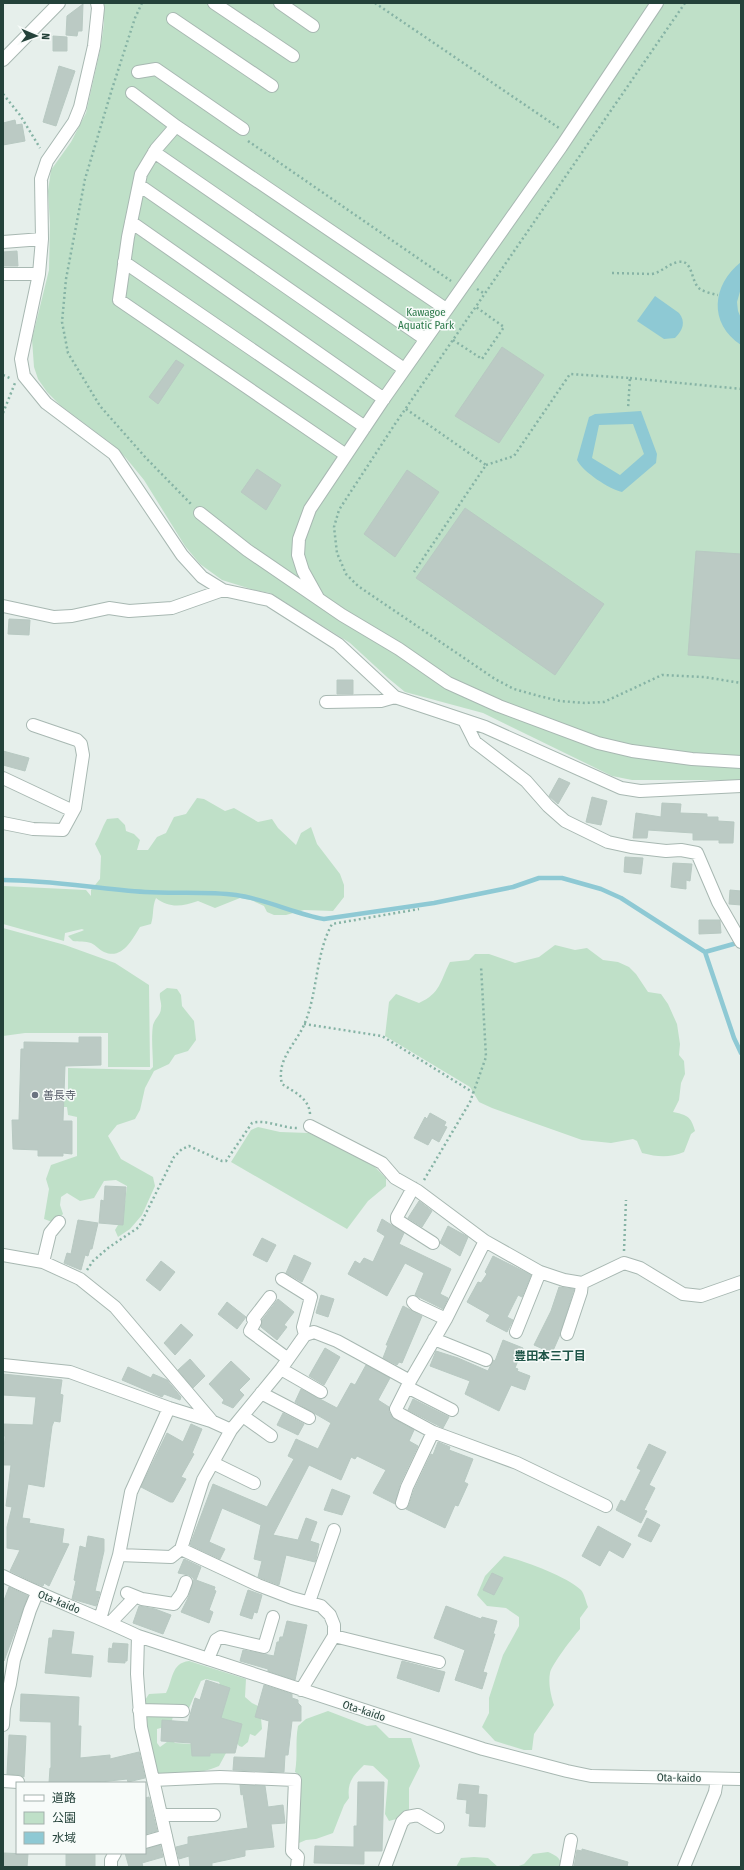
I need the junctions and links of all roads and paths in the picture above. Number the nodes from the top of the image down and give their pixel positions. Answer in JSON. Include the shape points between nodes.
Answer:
{"nodes":[{"id":1,"x":59,"y":3,"type":"edge"},
{"id":2,"x":97,"y":3,"type":"edge"},
{"id":3,"x":142,"y":3,"type":"edge"},
{"id":4,"x":214,"y":3,"type":"edge"},
{"id":5,"x":280,"y":3,"type":"edge"},
{"id":6,"x":375,"y":3,"type":"edge"},
{"id":7,"x":658,"y":3,"type":"edge"},
{"id":8,"x":685,"y":3,"type":"edge"},
{"id":9,"x":173,"y":20,"type":"dead end"},
{"id":10,"x":313,"y":26,"type":"dead end"},
{"id":11,"x":293,"y":56,"type":"dead end"},
{"id":12,"x":3,"y":60,"type":"edge"},
{"id":13,"x":138,"y":72,"type":"dead end"},
{"id":14,"x":272,"y":86,"type":"dead end"},
{"id":15,"x":132,"y":93,"type":"dead end"},
{"id":16,"x":3,"y":94,"type":"edge"},
{"id":17,"x":176,"y":126,"type":"junction"},
{"id":18,"x":244,"y":134,"type":"joint"},
{"id":19,"x":569,"y":135,"type":"junction"},
{"id":20,"x":154,"y":152,"type":"junction"},
{"id":21,"x":47,"y":161,"type":"junction"},
{"id":22,"x":139,"y":185,"type":"junction"},
{"id":23,"x":131,"y":222,"type":"junction"},
{"id":24,"x":42,"y":239,"type":"junction"},
{"id":25,"x":3,"y":242,"type":"edge"},
{"id":26,"x":124,"y":262,"type":"junction"},
{"id":27,"x":612,"y":273,"type":"dead end"},
{"id":28,"x":3,"y":274,"type":"edge"},
{"id":29,"x":39,"y":274,"type":"junction"},
{"id":30,"x":462,"y":288,"type":"junction"},
{"id":31,"x":718,"y":295,"type":"dead end"},
{"id":32,"x":476,"y":307,"type":"junction"},
{"id":33,"x":446,"y":309,"type":"junction"},
{"id":34,"x":425,"y":339,"type":"junction"},
{"id":35,"x":453,"y":340,"type":"junction"},
{"id":36,"x":404,"y":370,"type":"junction"},
{"id":37,"x":24,"y":376,"type":"junction"},
{"id":38,"x":630,"y":378,"type":"junction"},
{"id":39,"x":741,"y":389,"type":"edge"},
{"id":40,"x":384,"y":399,"type":"junction"},
{"id":41,"x":406,"y":409,"type":"junction"},
{"id":42,"x":628,"y":409,"type":"dead end"},
{"id":43,"x":3,"y":413,"type":"edge"},
{"id":44,"x":365,"y":427,"type":"junction"},
{"id":45,"x":346,"y":455,"type":"junction"},
{"id":46,"x":486,"y":465,"type":"junction"},
{"id":47,"x":200,"y":513,"type":"joint"},
{"id":48,"x":414,"y":572,"type":"dead end"},
{"id":49,"x":223,"y":590,"type":"junction"},
{"id":50,"x":318,"y":598,"type":"junction"},
{"id":51,"x":3,"y":606,"type":"edge"},
{"id":52,"x":741,"y":683,"type":"edge"},
{"id":53,"x":395,"y":697,"type":"junction"},
{"id":54,"x":326,"y":702,"type":"dead end"},
{"id":55,"x":465,"y":722,"type":"junction"},
{"id":56,"x":33,"y":725,"type":"dead end"},
{"id":57,"x":741,"y":762,"type":"edge"},
{"id":58,"x":3,"y":778,"type":"edge"},
{"id":59,"x":741,"y":786,"type":"edge"},
{"id":60,"x":73,"y":811,"type":"junction"},
{"id":61,"x":3,"y":822,"type":"edge"},
{"id":62,"x":419,"y":909,"type":"dead end"},
{"id":63,"x":741,"y":942,"type":"edge"},
{"id":64,"x":481,"y":966,"type":"dead end"},
{"id":65,"x":304,"y":1024,"type":"junction"},
{"id":66,"x":474,"y":1093,"type":"junction"},
{"id":67,"x":310,"y":1126,"type":"junction"},
{"id":68,"x":415,"y":1190,"type":"junction"},
{"id":69,"x":626,"y":1200,"type":"dead end"},
{"id":70,"x":59,"y":1222,"type":"dead end"},
{"id":71,"x":485,"y":1241,"type":"junction"},
{"id":72,"x":433,"y":1243,"type":"dead end"},
{"id":73,"x":3,"y":1255,"type":"edge"},
{"id":74,"x":44,"y":1262,"type":"junction"},
{"id":75,"x":624,"y":1263,"type":"junction"},
{"id":76,"x":540,"y":1272,"type":"junction"},
{"id":77,"x":80,"y":1279,"type":"junction"},
{"id":78,"x":282,"y":1279,"type":"dead end"},
{"id":79,"x":741,"y":1282,"type":"edge"},
{"id":80,"x":582,"y":1283,"type":"junction"},
{"id":81,"x":270,"y":1298,"type":"dead end"},
{"id":82,"x":413,"y":1302,"type":"dead end"},
{"id":83,"x":446,"y":1319,"type":"junction"},
{"id":84,"x":516,"y":1332,"type":"dead end"},
{"id":85,"x":567,"y":1334,"type":"dead end"},
{"id":86,"x":305,"y":1335,"type":"junction"},
{"id":87,"x":434,"y":1339,"type":"junction"},
{"id":88,"x":288,"y":1359,"type":"junction"},
{"id":89,"x":486,"y":1360,"type":"dead end"},
{"id":90,"x":3,"y":1366,"type":"edge"},
{"id":91,"x":281,"y":1369,"type":"junction"},
{"id":92,"x":408,"y":1384,"type":"junction"},
{"id":93,"x":321,"y":1392,"type":"dead end"},
{"id":94,"x":261,"y":1393,"type":"junction"},
{"id":95,"x":169,"y":1408,"type":"junction"},
{"id":96,"x":452,"y":1410,"type":"dead end"},
{"id":97,"x":243,"y":1416,"type":"junction"},
{"id":98,"x":309,"y":1418,"type":"dead end"},
{"id":99,"x":211,"y":1421,"type":"junction"},
{"id":100,"x":232,"y":1430,"type":"junction"},
{"id":101,"x":433,"y":1432,"type":"junction"},
{"id":102,"x":271,"y":1436,"type":"dead end"},
{"id":103,"x":213,"y":1463,"type":"junction"},
{"id":104,"x":254,"y":1483,"type":"dead end"},
{"id":105,"x":402,"y":1503,"type":"dead end"},
{"id":106,"x":606,"y":1506,"type":"dead end"},
{"id":107,"x":334,"y":1530,"type":"dead end"},
{"id":108,"x":181,"y":1549,"type":"junction"},
{"id":109,"x":119,"y":1555,"type":"junction"},
{"id":110,"x":3,"y":1576,"type":"edge"},
{"id":111,"x":186,"y":1582,"type":"dead end"},
{"id":112,"x":37,"y":1593,"type":"junction"},
{"id":113,"x":309,"y":1602,"type":"junction"},
{"id":114,"x":273,"y":1617,"type":"dead end"},
{"id":115,"x":105,"y":1621,"type":"junction"},
{"id":116,"x":138,"y":1636,"type":"junction"},
{"id":117,"x":334,"y":1636,"type":"junction"},
{"id":118,"x":208,"y":1659,"type":"junction"},
{"id":119,"x":439,"y":1662,"type":"dead end"},
{"id":120,"x":301,"y":1690,"type":"junction"},
{"id":121,"x":4,"y":1708,"type":"edge"},
{"id":122,"x":139,"y":1710,"type":"junction"},
{"id":123,"x":183,"y":1711,"type":"dead end"},
{"id":124,"x":3,"y":1725,"type":"edge"},
{"id":125,"x":717,"y":1779,"type":"junction"},
{"id":126,"x":741,"y":1779,"type":"edge"},
{"id":127,"x":153,"y":1780,"type":"junction"},
{"id":128,"x":3,"y":1781,"type":"edge"},
{"id":129,"x":18,"y":1782,"type":"edge"},
{"id":130,"x":161,"y":1815,"type":"junction"},
{"id":131,"x":214,"y":1815,"type":"dead end"},
{"id":132,"x":438,"y":1827,"type":"dead end"},
{"id":133,"x":166,"y":1836,"type":"junction"},
{"id":134,"x":571,"y":1840,"type":"dead end"},
{"id":135,"x":146,"y":1842,"type":"edge"},
{"id":136,"x":114,"y":1854,"type":"edge"},
{"id":137,"x":111,"y":1867,"type":"edge"},
{"id":138,"x":173,"y":1867,"type":"edge"},
{"id":139,"x":297,"y":1867,"type":"edge"},
{"id":140,"x":385,"y":1867,"type":"edge"},
{"id":141,"x":566,"y":1867,"type":"edge"},
{"id":142,"x":684,"y":1867,"type":"edge"}],
"edges":[{"from":1,"to":12,"type":"street"},
{"from":2,"to":21,"type":"street","via":[[94,46],[80,107],[74,122]]},
{"from":3,"to":47,"type":"path","via":[[114,82],[85,178],[66,279],[62,322],[68,353],[100,406]]},
{"from":4,"to":11,"type":"street"},
{"from":5,"to":10,"type":"street"},
{"from":6,"to":19,"type":"path"},
{"from":7,"to":19,"type":"street"},
{"from":8,"to":32,"type":"path"},
{"from":9,"to":14,"type":"street"},
{"from":13,"to":18,"type":"street","via":[[156,69]]},
{"from":15,"to":17,"type":"street"},
{"from":16,"to":21,"type":"path","via":[[20,115]]},
{"from":17,"to":20,"type":"street"},
{"from":17,"to":33,"type":"street"},
{"from":18,"to":30,"type":"path"},
{"from":19,"to":30,"type":"street"},
{"from":20,"to":22,"type":"street","via":[[141,174]]},
{"from":20,"to":34,"type":"street"},
{"from":21,"to":24,"type":"street","via":[[41,179]]},
{"from":22,"to":23,"type":"street"},
{"from":22,"to":36,"type":"street"},
{"from":23,"to":26,"type":"street"},
{"from":23,"to":40,"type":"street"},
{"from":24,"to":25,"type":"street"},
{"from":24,"to":29,"type":"street"},
{"from":26,"to":44,"type":"street"},
{"from":26,"to":45,"type":"street","via":[[119,300]]},
{"from":27,"to":31,"type":"path","via":[[658,273],[670,264],[680,261],[690,268],[700,289]]},
{"from":28,"to":29,"type":"street"},
{"from":29,"to":37,"type":"street","via":[[21,358]]},
{"from":30,"to":33,"type":"street"},
{"from":32,"to":35,"type":"path"},
{"from":32,"to":35,"type":"path","via":[[504,327],[482,359]]},
{"from":33,"to":34,"type":"street"},
{"from":34,"to":36,"type":"street"},
{"from":35,"to":41,"type":"path"},
{"from":36,"to":40,"type":"street"},
{"from":37,"to":43,"type":"path","via":[[16,380]]},
{"from":37,"to":49,"type":"street","via":[[46,403],[114,454],[182,555],[202,577]]},
{"from":38,"to":39,"type":"path"},
{"from":38,"to":42,"type":"path"},
{"from":38,"to":46,"type":"path","via":[[570,374],[514,456]]},
{"from":40,"to":44,"type":"street"},
{"from":41,"to":46,"type":"path"},
{"from":41,"to":52,"type":"path","via":[[346,499],[334,527],[337,553],[346,574],[358,586],[495,679],[514,688],[553,699],[585,704],[604,702],[662,675],[704,677]]},
{"from":44,"to":45,"type":"street"},
{"from":45,"to":50,"type":"street","via":[[310,509],[299,539],[298,555],[303,571]]},
{"from":46,"to":48,"type":"path"},
{"from":47,"to":50,"type":"street","via":[[247,550]]},
{"from":49,"to":51,"type":"street","via":[[172,608],[128,611],[109,608],[72,616],[54,617]]},
{"from":49,"to":53,"type":"street","via":[[269,600],[338,644]]},
{"from":50,"to":57,"type":"street","via":[[448,683],[552,728],[632,751]]},
{"from":53,"to":54,"type":"street","via":[[381,701]]},
{"from":53,"to":55,"type":"street"},
{"from":55,"to":59,"type":"street","via":[[485,727],[621,788],[640,791]]},
{"from":55,"to":63,"type":"street","via":[[475,742],[526,781],[565,821],[608,842],[631,848],[697,853],[718,902]]},
{"from":56,"to":60,"type":"street","via":[[77,740],[81,744],[83,754]]},
{"from":58,"to":60,"type":"street"},
{"from":60,"to":61,"type":"street","via":[[63,830],[33,829]]},
{"from":62,"to":65,"type":"path","via":[[332,924],[321,954]]},
{"from":64,"to":66,"type":"path","via":[[486,1057]]},
{"from":65,"to":66,"type":"path","via":[[382,1036]]},
{"from":65,"to":67,"type":"path","via":[[282,1064],[280,1077],[282,1084],[304,1098],[309,1109]]},
{"from":66,"to":68,"type":"path"},
{"from":67,"to":68,"type":"street","via":[[382,1163],[395,1178]]},
{"from":67,"to":77,"type":"path","via":[[297,1128],[259,1122],[252,1124],[226,1161],[189,1146],[182,1149],[174,1157],[139,1227],[98,1257]]},
{"from":68,"to":71,"type":"street"},
{"from":68,"to":72,"type":"street","via":[[397,1220]]},
{"from":69,"to":75,"type":"path"},
{"from":70,"to":74,"type":"street","via":[[50,1233]]},
{"from":71,"to":76,"type":"street"},
{"from":71,"to":83,"type":"street"},
{"from":73,"to":74,"type":"street"},
{"from":74,"to":77,"type":"street"},
{"from":75,"to":79,"type":"street","via":[[640,1268],[683,1294],[701,1296]]},
{"from":75,"to":80,"type":"street"},
{"from":76,"to":80,"type":"street"},
{"from":76,"to":84,"type":"street"},
{"from":77,"to":99,"type":"street","via":[[115,1307]]},
{"from":78,"to":86,"type":"street","via":[[310,1297],[303,1327]]},
{"from":80,"to":85,"type":"street"},
{"from":81,"to":88,"type":"street","via":[[253,1319],[255,1322],[250,1331]]},
{"from":82,"to":83,"type":"street"},
{"from":83,"to":87,"type":"street"},
{"from":86,"to":88,"type":"street"},
{"from":86,"to":92,"type":"street","via":[[314,1332],[337,1341]]},
{"from":87,"to":89,"type":"street"},
{"from":87,"to":92,"type":"street"},
{"from":88,"to":91,"type":"street"},
{"from":90,"to":95,"type":"street","via":[[70,1372]]},
{"from":91,"to":93,"type":"street"},
{"from":91,"to":94,"type":"street"},
{"from":92,"to":96,"type":"street"},
{"from":92,"to":101,"type":"street","via":[[396,1408],[398,1413]]},
{"from":94,"to":97,"type":"street"},
{"from":94,"to":98,"type":"street"},
{"from":95,"to":99,"type":"street"},
{"from":95,"to":109,"type":"street","via":[[131,1492]]},
{"from":97,"to":100,"type":"street"},
{"from":97,"to":102,"type":"street"},
{"from":99,"to":100,"type":"street"},
{"from":100,"to":103,"type":"street"},
{"from":101,"to":105,"type":"street"},
{"from":101,"to":106,"type":"street","via":[[517,1463]]},
{"from":103,"to":104,"type":"street"},
{"from":103,"to":108,"type":"street","via":[[203,1480]]},
{"from":107,"to":113,"type":"street"},
{"from":108,"to":109,"type":"street","via":[[171,1557]]},
{"from":108,"to":113,"type":"street","via":[[258,1585]]},
{"from":109,"to":115,"type":"street"},
{"from":110,"to":112,"type":"street","name":"Ota-kaido"},
{"from":111,"to":115,"type":"street","via":[[174,1604],[131,1595]]},
{"from":112,"to":115,"type":"street","name":"Ota-kaido"},
{"from":112,"to":121,"type":"street","via":[[14,1660]]},
{"from":113,"to":117,"type":"street","via":[[321,1606],[330,1615],[334,1625]]},
{"from":114,"to":118,"type":"street","via":[[264,1647],[221,1637],[216,1640]]},
{"from":115,"to":116,"type":"street","name":"Ota-kaido"},
{"from":116,"to":118,"type":"street","name":"Ota-kaido"},
{"from":116,"to":122,"type":"street"},
{"from":117,"to":119,"type":"street"},
{"from":117,"to":120,"type":"street"},
{"from":118,"to":120,"type":"street","name":"Ota-kaido"},
{"from":120,"to":125,"type":"street","name":"Ota-kaido","via":[[483,1749],[567,1771],[591,1776]]},
{"from":121,"to":124,"type":"street"},
{"from":122,"to":123,"type":"street"},
{"from":122,"to":127,"type":"street"},
{"from":125,"to":126,"type":"street","name":"Ota-kaido"},
{"from":125,"to":142,"type":"street","via":[[715,1792]]},
{"from":127,"to":130,"type":"street"},
{"from":127,"to":139,"type":"street","via":[[295,1780],[292,1851],[298,1857]]},
{"from":128,"to":129,"type":"street"},
{"from":130,"to":131,"type":"street"},
{"from":130,"to":133,"type":"street"},
{"from":132,"to":140,"type":"street","via":[[418,1815],[407,1817],[402,1822]]},
{"from":133,"to":135,"type":"street"},
{"from":133,"to":138,"type":"street"},
{"from":134,"to":141,"type":"street"},
{"from":136,"to":137,"type":"street"}]}
